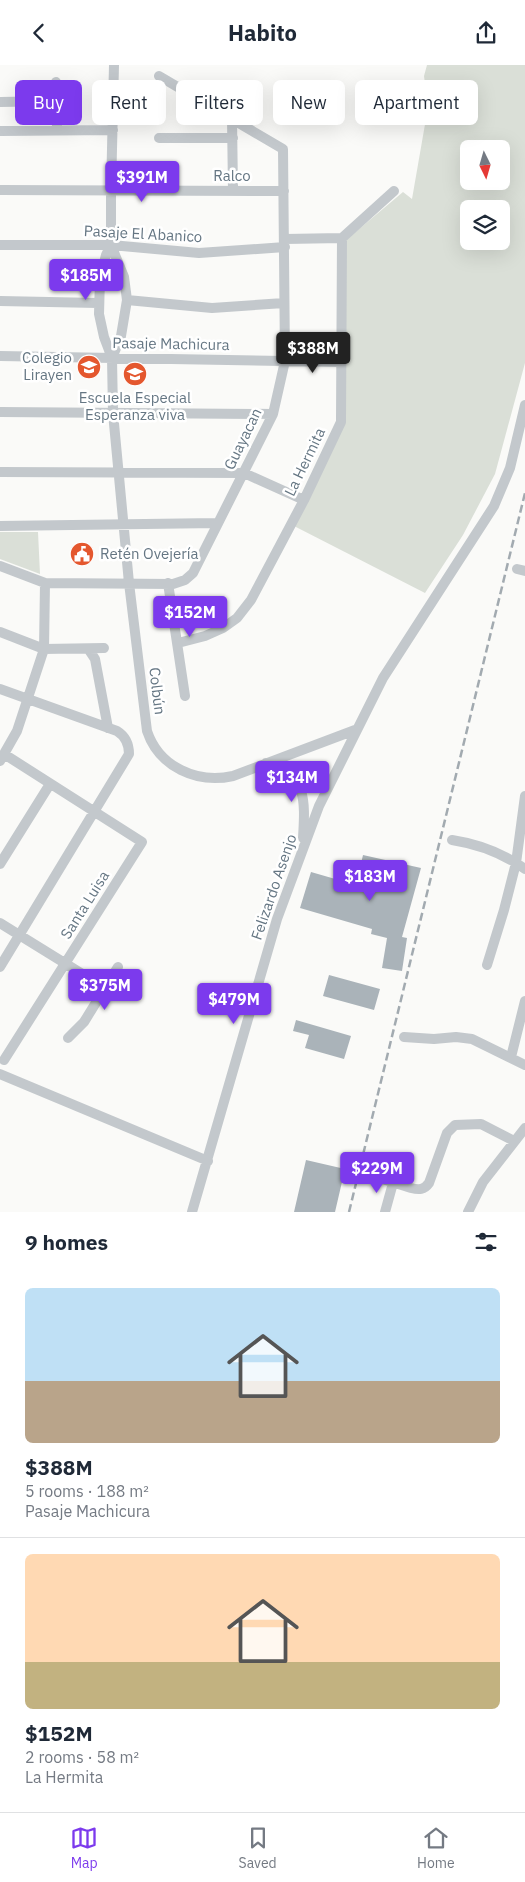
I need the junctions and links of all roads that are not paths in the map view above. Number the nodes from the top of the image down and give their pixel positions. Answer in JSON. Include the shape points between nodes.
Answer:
{"nodes":[{"id":1,"x":114,"y":65,"type":"edge"},
{"id":2,"x":159,"y":76,"type":"dead end"},
{"id":3,"x":176,"y":86,"type":"edge"},
{"id":4,"x":15,"y":102,"type":"edge"},
{"id":5,"x":0,"y":103,"type":"edge"},
{"id":6,"x":57,"y":125,"type":"edge"},
{"id":7,"x":232,"y":125,"type":"edge"},
{"id":8,"x":242,"y":125,"type":"edge"},
{"id":9,"x":57,"y":130,"type":"junction"},
{"id":10,"x":113,"y":130,"type":"junction"},
{"id":11,"x":0,"y":131,"type":"edge"},
{"id":12,"x":159,"y":138,"type":"dead end"},
{"id":13,"x":233,"y":138,"type":"junction"},
{"id":14,"x":0,"y":190,"type":"edge"},
{"id":15,"x":111,"y":191,"type":"junction"},
{"id":16,"x":233,"y":191,"type":"junction"},
{"id":17,"x":284,"y":191,"type":"junction"},
{"id":18,"x":394,"y":191,"type":"dead end"},
{"id":19,"x":342,"y":238,"type":"junction"},
{"id":20,"x":285,"y":243,"type":"junction"},
{"id":21,"x":0,"y":245,"type":"edge"},
{"id":22,"x":112,"y":245,"type":"junction"},
{"id":23,"x":126,"y":300,"type":"junction"},
{"id":24,"x":0,"y":301,"type":"edge"},
{"id":25,"x":98,"y":303,"type":"junction"},
{"id":26,"x":284,"y":303,"type":"junction"},
{"id":27,"x":0,"y":356,"type":"edge"},
{"id":28,"x":112,"y":358,"type":"junction"},
{"id":29,"x":285,"y":361,"type":"junction"},
{"id":30,"x":341,"y":362,"type":"junction"},
{"id":31,"x":525,"y":405,"type":"edge"},
{"id":32,"x":0,"y":412,"type":"edge"},
{"id":33,"x":113,"y":413,"type":"junction"},
{"id":34,"x":273,"y":414,"type":"junction"},
{"id":35,"x":0,"y":472,"type":"edge"},
{"id":36,"x":119,"y":472,"type":"junction"},
{"id":37,"x":244,"y":473,"type":"junction"},
{"id":38,"x":304,"y":500,"type":"junction"},
{"id":39,"x":217,"y":523,"type":"junction"},
{"id":40,"x":124,"y":524,"type":"junction"},
{"id":41,"x":0,"y":526,"type":"edge"},
{"id":42,"x":0,"y":566,"type":"edge"},
{"id":43,"x":45,"y":583,"type":"junction"},
{"id":44,"x":129,"y":583,"type":"junction"},
{"id":45,"x":168,"y":583,"type":"junction"},
{"id":46,"x":0,"y":632,"type":"edge"},
{"id":47,"x":178,"y":643,"type":"junction"},
{"id":48,"x":104,"y":648,"type":"dead end"},
{"id":49,"x":44,"y":649,"type":"junction"},
{"id":50,"x":90,"y":650,"type":"junction"},
{"id":51,"x":0,"y":689,"type":"edge"},
{"id":52,"x":185,"y":696,"type":"dead end"},
{"id":53,"x":27,"y":699,"type":"junction"},
{"id":54,"x":108,"y":728,"type":"junction"},
{"id":55,"x":355,"y":731,"type":"junction"},
{"id":56,"x":2,"y":757,"type":"edge"},
{"id":57,"x":266,"y":763,"type":"junction"},
{"id":58,"x":50,"y":784,"type":"junction"},
{"id":59,"x":525,"y":796,"type":"edge"},
{"id":60,"x":95,"y":812,"type":"junction"},
{"id":61,"x":452,"y":840,"type":"dead end"},
{"id":62,"x":303,"y":847,"type":"junction"},
{"id":63,"x":0,"y":864,"type":"edge"},
{"id":64,"x":521,"y":866,"type":"edge"},
{"id":65,"x":0,"y":923,"type":"edge"},
{"id":66,"x":20,"y":935,"type":"junction"},
{"id":67,"x":65,"y":964,"type":"junction"},
{"id":68,"x":487,"y":965,"type":"dead end"},
{"id":69,"x":0,"y":967,"type":"edge"},
{"id":70,"x":118,"y":967,"type":"dead end"},
{"id":71,"x":104,"y":988,"type":"junction"},
{"id":72,"x":525,"y":1001,"type":"edge"},
{"id":73,"x":404,"y":1037,"type":"dead end"},
{"id":74,"x":68,"y":1038,"type":"dead end"},
{"id":75,"x":511,"y":1057,"type":"junction"},
{"id":76,"x":4,"y":1060,"type":"dead end"},
{"id":77,"x":525,"y":1065,"type":"edge"},
{"id":78,"x":0,"y":1074,"type":"edge"},
{"id":79,"x":525,"y":1128,"type":"edge"},
{"id":80,"x":514,"y":1141,"type":"junction"},
{"id":81,"x":208,"y":1161,"type":"junction"},
{"id":82,"x":370,"y":1175,"type":"dead end"},
{"id":83,"x":393,"y":1183,"type":"junction"},
{"id":84,"x":192,"y":1212,"type":"edge"},
{"id":85,"x":386,"y":1212,"type":"edge"},
{"id":86,"x":468,"y":1212,"type":"edge"}],
"edges":[{"from":1,"to":10,"type":"street","name":"Colbún"},
{"from":2,"to":3,"type":"street"},
{"from":4,"to":5,"type":"street"},
{"from":6,"to":9,"type":"street"},
{"from":7,"to":13,"type":"street"},
{"from":8,"to":17,"type":"street","name":"Guayacan","via":[[284,149]]},
{"from":9,"to":10,"type":"street"},
{"from":9,"to":11,"type":"street"},
{"from":10,"to":15,"type":"street","name":"Colbún"},
{"from":12,"to":13,"type":"street"},
{"from":13,"to":16,"type":"street"},
{"from":14,"to":15,"type":"street","name":"Ralco"},
{"from":15,"to":16,"type":"street","name":"Ralco"},
{"from":15,"to":22,"type":"street","name":"Colbún"},
{"from":16,"to":17,"type":"street","name":"Ralco"},
{"from":17,"to":20,"type":"street","name":"Guayacan"},
{"from":18,"to":19,"type":"street"},
{"from":19,"to":20,"type":"street"},
{"from":19,"to":30,"type":"street","name":"La Hermita"},
{"from":20,"to":22,"type":"street","name":"Pasaje El Abanico","via":[[199,253]]},
{"from":20,"to":26,"type":"street","name":"Guayacan"},
{"from":21,"to":22,"type":"street","name":"Pasaje El Abanico"},
{"from":22,"to":23,"type":"street","name":"Colbún","via":[[124,277]]},
{"from":22,"to":25,"type":"street","name":"Colbún","via":[[103,267]]},
{"from":23,"to":26,"type":"street","via":[[212,308]]},
{"from":23,"to":28,"type":"street","name":"Colbún","via":[[121,336]]},
{"from":24,"to":25,"type":"street"},
{"from":25,"to":28,"type":"street","name":"Colbún","via":[[104,337]]},
{"from":26,"to":29,"type":"street","name":"Guayacan"},
{"from":27,"to":28,"type":"street","name":"Pasaje Machicura"},
{"from":28,"to":29,"type":"street","name":"Pasaje Machicura"},
{"from":28,"to":33,"type":"street","name":"Colbún"},
{"from":29,"to":30,"type":"street","name":"Pasaje Machicura"},
{"from":29,"to":34,"type":"street","name":"Guayacan"},
{"from":30,"to":38,"type":"street","name":"La Hermita","via":[[341,422]]},
{"from":31,"to":55,"type":"street","name":"Felizardo Asenjo","via":[[510,468],[494,506],[382,678]]},
{"from":32,"to":33,"type":"street"},
{"from":33,"to":34,"type":"street"},
{"from":33,"to":36,"type":"street","name":"Colbún"},
{"from":34,"to":37,"type":"street","name":"Guayacan"},
{"from":35,"to":36,"type":"street"},
{"from":36,"to":37,"type":"street"},
{"from":36,"to":40,"type":"street","name":"Colbún"},
{"from":37,"to":38,"type":"street"},
{"from":37,"to":39,"type":"street","name":"Guayacan"},
{"from":38,"to":47,"type":"street","name":"La Hermita","via":[[251,600],[237,618],[223,629]]},
{"from":39,"to":40,"type":"street"},
{"from":39,"to":45,"type":"street","name":"Guayacan","via":[[193,573],[181,582]]},
{"from":40,"to":41,"type":"street"},
{"from":40,"to":44,"type":"street","name":"Colbún"},
{"from":42,"to":43,"type":"street"},
{"from":43,"to":44,"type":"street","name":"Guayacan"},
{"from":43,"to":49,"type":"street"},
{"from":44,"to":45,"type":"street","name":"Guayacan"},
{"from":44,"to":57,"type":"street","name":"Colbún","via":[[147,731],[155,749],[181,770],[207,778],[233,776]]},
{"from":45,"to":47,"type":"street"},
{"from":46,"to":49,"type":"street"},
{"from":47,"to":52,"type":"street"},
{"from":48,"to":50,"type":"street"},
{"from":49,"to":50,"type":"street"},
{"from":49,"to":53,"type":"street"},
{"from":50,"to":54,"type":"street","via":[[95,659]]},
{"from":51,"to":53,"type":"street"},
{"from":53,"to":54,"type":"street"},
{"from":53,"to":56,"type":"street","via":[[17,731]]},
{"from":54,"to":60,"type":"street","via":[[124,736],[129,754]]},
{"from":55,"to":57,"type":"street","name":"Colbún"},
{"from":55,"to":62,"type":"street","name":"Felizardo Asenjo"},
{"from":56,"to":58,"type":"street"},
{"from":57,"to":62,"type":"street","via":[[289,773],[301,789],[305,807]]},
{"from":58,"to":60,"type":"street"},
{"from":58,"to":63,"type":"street"},
{"from":59,"to":64,"type":"street"},
{"from":60,"to":66,"type":"street"},
{"from":60,"to":67,"type":"street","name":"Santa Luisa","via":[[142,842]]},
{"from":61,"to":64,"type":"street","via":[[485,848]]},
{"from":62,"to":81,"type":"street","name":"Felizardo Asenjo","via":[[277,919]]},
{"from":64,"to":68,"type":"street"},
{"from":65,"to":66,"type":"street"},
{"from":66,"to":67,"type":"street"},
{"from":66,"to":69,"type":"street"},
{"from":67,"to":71,"type":"street"},
{"from":67,"to":76,"type":"street","name":"Santa Luisa"},
{"from":70,"to":71,"type":"street"},
{"from":71,"to":74,"type":"street","via":[[84,1021]]},
{"from":72,"to":75,"type":"street"},
{"from":73,"to":75,"type":"street","via":[[468,1038]]},
{"from":75,"to":77,"type":"street"},
{"from":78,"to":81,"type":"street"},
{"from":79,"to":80,"type":"street"},
{"from":80,"to":83,"type":"street","via":[[481,1124],[455,1125],[447,1133],[426,1187],[418,1190]]},
{"from":80,"to":86,"type":"street","via":[[483,1182]]},
{"from":81,"to":84,"type":"street","name":"Felizardo Asenjo"},
{"from":82,"to":83,"type":"street"},
{"from":83,"to":85,"type":"street"}]}
